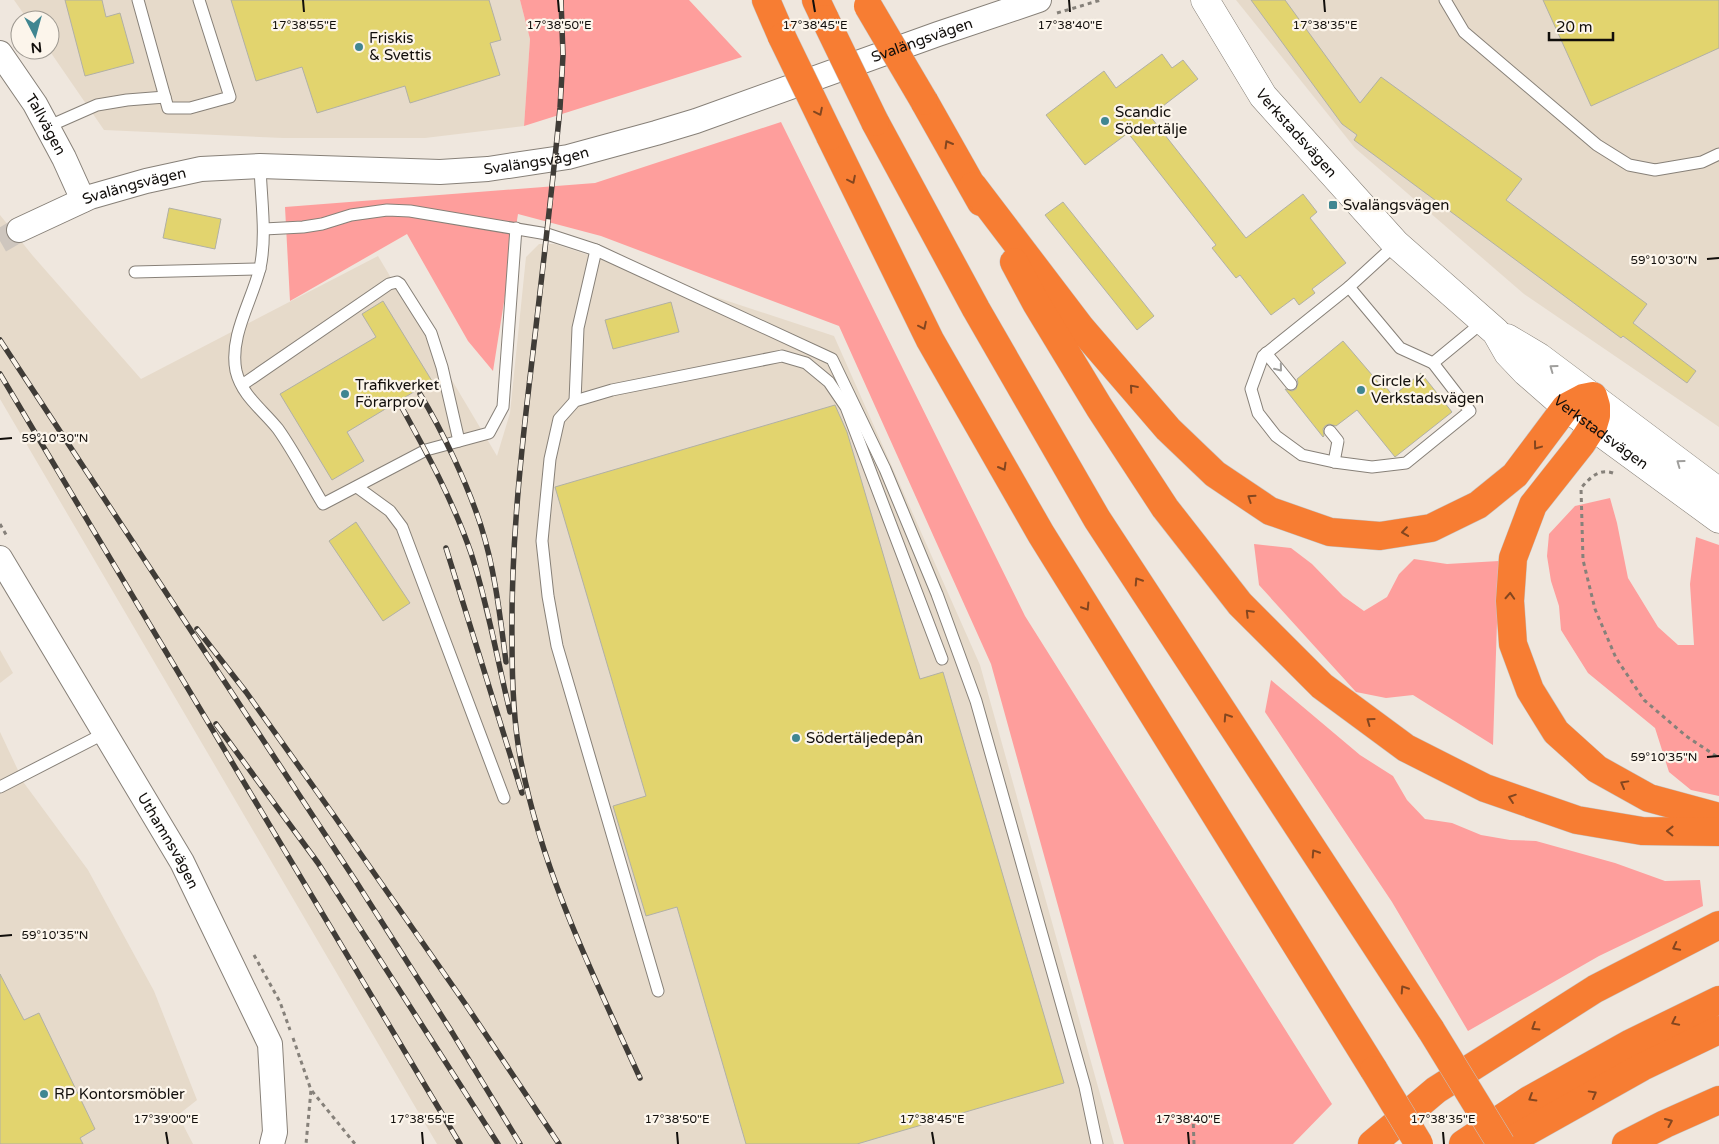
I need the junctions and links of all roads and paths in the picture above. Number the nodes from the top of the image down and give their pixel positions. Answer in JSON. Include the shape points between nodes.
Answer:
{"nodes":[{"id":1,"x":138,"y":0,"type":"edge"},
{"id":2,"x":199,"y":0,"type":"edge"},
{"id":3,"x":766,"y":0,"type":"edge"},
{"id":4,"x":1039,"y":0,"type":"edge"},
{"id":5,"x":1205,"y":0,"type":"edge"},
{"id":6,"x":1445,"y":0,"type":"edge"},
{"id":7,"x":866,"y":3,"type":"edge"},
{"id":8,"x":820,"y":10,"type":"edge"},
{"id":9,"x":0,"y":53,"type":"edge"},
{"id":10,"x":165,"y":97,"type":"junction"},
{"id":11,"x":47,"y":127,"type":"junction"},
{"id":12,"x":1719,"y":154,"type":"edge"},
{"id":13,"x":260,"y":166,"type":"junction"},
{"id":14,"x":973,"y":186,"type":"junction"},
{"id":15,"x":84,"y":200,"type":"junction"},
{"id":16,"x":516,"y":228,"type":"junction"},
{"id":17,"x":264,"y":229,"type":"junction"},
{"id":18,"x":19,"y":230,"type":"tunnel mouth"},
{"id":19,"x":1396,"y":244,"type":"junction"},
{"id":20,"x":596,"y":250,"type":"junction"},
{"id":21,"x":260,"y":269,"type":"junction"},
{"id":22,"x":135,"y":272,"type":"dead end"},
{"id":23,"x":1350,"y":287,"type":"junction"},
{"id":24,"x":1490,"y":327,"type":"junction"},
{"id":25,"x":1266,"y":353,"type":"junction"},
{"id":26,"x":1433,"y":363,"type":"junction"},
{"id":27,"x":1291,"y":384,"type":"dead end"},
{"id":28,"x":242,"y":386,"type":"junction"},
{"id":29,"x":1592,"y":396,"type":"junction"},
{"id":30,"x":575,"y":401,"type":"junction"},
{"id":31,"x":1566,"y":407,"type":"junction"},
{"id":32,"x":1593,"y":426,"type":"junction"},
{"id":33,"x":1330,"y":431,"type":"dead end"},
{"id":34,"x":459,"y":441,"type":"junction"},
{"id":35,"x":1334,"y":462,"type":"junction"},
{"id":36,"x":1619,"y":475,"type":"dead end"},
{"id":37,"x":357,"y":486,"type":"junction"},
{"id":38,"x":1719,"y":492,"type":"edge"},
{"id":39,"x":1719,"y":519,"type":"edge"},
{"id":40,"x":0,"y":558,"type":"edge"},
{"id":41,"x":942,"y":659,"type":"dead end"},
{"id":42,"x":105,"y":733,"type":"junction"},
{"id":43,"x":1719,"y":758,"type":"edge"},
{"id":44,"x":0,"y":787,"type":"edge"},
{"id":45,"x":504,"y":798,"type":"dead end"},
{"id":46,"x":1719,"y":817,"type":"edge"},
{"id":47,"x":1719,"y":832,"type":"edge"},
{"id":48,"x":1719,"y":925,"type":"edge"},
{"id":49,"x":658,"y":991,"type":"dead end"},
{"id":50,"x":1719,"y":1000,"type":"edge"},
{"id":51,"x":1719,"y":1030,"type":"edge"},
{"id":52,"x":1371,"y":1073,"type":"junction"},
{"id":53,"x":311,"y":1090,"type":"dead end"},
{"id":54,"x":1719,"y":1100,"type":"edge"},
{"id":55,"x":1193,"y":1116,"type":"dead end"},
{"id":56,"x":272,"y":1144,"type":"edge"},
{"id":57,"x":355,"y":1144,"type":"edge"},
{"id":58,"x":1098,"y":1144,"type":"edge"},
{"id":59,"x":1194,"y":1144,"type":"edge"},
{"id":60,"x":1372,"y":1144,"type":"edge"},
{"id":61,"x":1397,"y":1144,"type":"edge"},
{"id":62,"x":1419,"y":1144,"type":"edge"},
{"id":63,"x":1463,"y":1144,"type":"edge"},
{"id":64,"x":1501,"y":1144,"type":"edge"},
{"id":65,"x":1505,"y":1144,"type":"edge"},
{"id":66,"x":1626,"y":1144,"type":"edge"}],
"edges":[{"from":1,"to":10,"type":"lane"},
{"from":2,"to":10,"type":"lane","via":[[230,97],[190,108],[168,108]]},
{"from":3,"to":52,"type":"highway","one_way":true,"bridge":true,"via":[[930,340],[1040,534],[1344,1021]]},
{"from":4,"to":13,"type":"street","name":"Svalängsvägen","via":[[696,121],[568,157],[488,169],[440,172]]},
{"from":5,"to":19,"type":"main road","name":"Verkstadsvägen","via":[[1263,96]]},
{"from":6,"to":12,"type":"lane","via":[[1464,32],[1596,145],[1629,165],[1655,170],[1702,162]]},
{"from":14,"to":7,"type":"highway","one_way":true,"bridge":true},
{"from":64,"to":8,"type":"highway","one_way":true,"bridge":true,"via":[[1431,1030],[1097,519],[976,309],[875,122]]},
{"from":9,"to":11,"type":"street","name":"Tallvägen"},
{"from":10,"to":11,"type":"lane","via":[[97,105]]},
{"from":11,"to":15,"type":"street","name":"Tallvägen"},
{"from":13,"to":15,"type":"street","name":"Svalängsvägen","via":[[201,169]]},
{"from":13,"to":17,"type":"lane"},
{"from":31,"to":14,"type":"highway","one_way":true,"via":[[1515,475],[1478,505],[1431,528],[1380,536],[1330,532],[1270,511],[1215,474],[1168,429],[1081,328]]},
{"from":47,"to":14,"type":"highway","one_way":true,"via":[[1642,831],[1577,820],[1485,788],[1406,748],[1322,686],[1240,604],[1165,508],[1036,303]]},
{"from":15,"to":18,"type":"street","name":"Svalängsvägen"},
{"from":16,"to":17,"type":"lane","via":[[387,210],[351,215],[322,224]]},
{"from":16,"to":20,"type":"lane"},
{"from":16,"to":34,"type":"lane","via":[[503,407],[489,433]]},
{"from":17,"to":21,"type":"lane"},
{"from":19,"to":23,"type":"lane"},
{"from":19,"to":24,"type":"main road","name":"Verkstadsvägen"},
{"from":20,"to":30,"type":"lane","via":[[578,328]]},
{"from":20,"to":58,"type":"lane","via":[[832,359],[885,469],[937,594],[976,701],[1085,1087]]},
{"from":21,"to":22,"type":"lane"},
{"from":21,"to":28,"type":"lane","via":[[236,344],[236,372]]},
{"from":23,"to":25,"type":"lane"},
{"from":23,"to":26,"type":"lane","via":[[1400,348]]},
{"from":24,"to":26,"type":"lane"},
{"from":29,"to":24,"type":"main road","name":"Verkstadsvägen","one_way":true,"via":[[1539,357]]},
{"from":24,"to":31,"type":"main road","name":"Verkstadsvägen","via":[[1526,372]]},
{"from":25,"to":27,"type":"lane","one_way":true},
{"from":25,"to":35,"type":"lane","via":[[1251,389],[1258,413],[1276,436],[1302,455]]},
{"from":26,"to":35,"type":"lane","via":[[1470,411],[1406,462],[1372,466]]},
{"from":28,"to":34,"type":"lane","via":[[389,284],[397,282],[431,333]]},
{"from":28,"to":37,"type":"lane","via":[[277,429],[323,504]]},
{"from":29,"to":31,"type":"highway"},
{"from":29,"to":32,"type":"highway","via":[[1596,406]]},
{"from":38,"to":29,"type":"main road","name":"Verkstadsvägen","one_way":true},
{"from":30,"to":41,"type":"lane","via":[[612,390],[782,356],[806,363],[829,382],[846,407]]},
{"from":30,"to":49,"type":"lane","via":[[559,419],[550,459],[542,541],[548,596],[556,646]]},
{"from":31,"to":32,"type":"main road","name":"Verkstadsvägen"},
{"from":32,"to":39,"type":"main road","name":"Verkstadsvägen"},
{"from":46,"to":32,"type":"highway","one_way":true,"via":[[1649,798],[1597,769],[1556,732],[1530,690],[1513,644],[1510,601],[1513,558],[1533,506]]},
{"from":33,"to":35,"type":"lane","via":[[1338,441]]},
{"from":34,"to":37,"type":"lane","via":[[426,450]]},
{"from":36,"to":43,"type":"path","via":[[1608,471],[1594,474],[1581,488],[1583,560],[1595,609],[1616,658],[1644,700],[1686,736]]},
{"from":37,"to":45,"type":"lane","via":[[390,511],[402,527]]},
{"from":40,"to":42,"type":"street","name":"Uthamnsvägen"},
{"from":42,"to":44,"type":"lane"},
{"from":42,"to":56,"type":"street","name":"Uthamnsvägen","via":[[182,862],[270,1044],[275,1132]]},
{"from":48,"to":60,"type":"highway","one_way":true,"via":[[1595,989],[1436,1090]]},
{"from":50,"to":63,"type":"highway","one_way":true,"via":[[1631,1043],[1530,1100]]},
{"from":65,"to":51,"type":"highway","one_way":true,"via":[[1642,1067]]},
{"from":52,"to":61,"type":"highway"},
{"from":52,"to":62,"type":"highway","bridge":true},
{"from":53,"to":57,"type":"path"},
{"from":66,"to":54,"type":"highway","one_way":true},
{"from":55,"to":59,"type":"path"}]}
